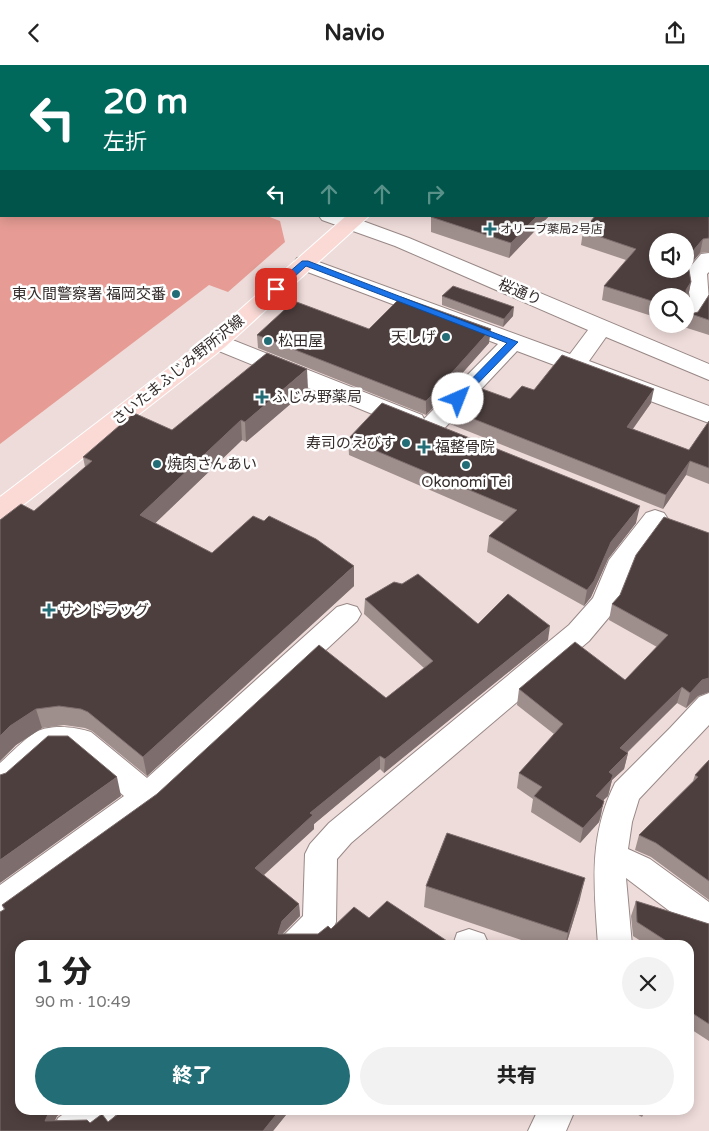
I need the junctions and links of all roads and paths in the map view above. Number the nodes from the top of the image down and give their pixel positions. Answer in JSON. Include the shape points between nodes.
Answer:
{"nodes":[{"id":1,"x":336,"y":217,"type":"edge"},
{"id":2,"x":374,"y":217,"type":"edge"},
{"id":3,"x":355,"y":220,"type":"edge"},
{"id":4,"x":709,"y":259,"type":"edge"},
{"id":5,"x":305,"y":263,"type":"junction"},
{"id":6,"x":694,"y":307,"type":"edge"},
{"id":7,"x":602,"y":327,"type":"junction"},
{"id":8,"x":676,"y":333,"type":"edge"},
{"id":9,"x":217,"y":342,"type":"junction"},
{"id":10,"x":513,"y":342,"type":"junction"},
{"id":11,"x":663,"y":353,"type":"junction"},
{"id":12,"x":574,"y":365,"type":"junction"},
{"id":13,"x":709,"y":373,"type":"edge"},
{"id":14,"x":709,"y":415,"type":"edge"},
{"id":15,"x":430,"y":428,"type":"junction"},
{"id":16,"x":455,"y":437,"type":"edge"},
{"id":17,"x":0,"y":510,"type":"edge"},
{"id":18,"x":655,"y":519,"type":"dead end"},
{"id":19,"x":347,"y":614,"type":"dead end"},
{"id":20,"x":709,"y":705,"type":"edge"},
{"id":21,"x":0,"y":781,"type":"edge"},
{"id":22,"x":146,"y":797,"type":"junction"},
{"id":23,"x":611,"y":856,"type":"junction"},
{"id":24,"x":0,"y":904,"type":"edge"},
{"id":25,"x":709,"y":921,"type":"edge"},
{"id":26,"x":302,"y":940,"type":"edge"},
{"id":27,"x":615,"y":940,"type":"edge"},
{"id":28,"x":94,"y":1115,"type":"edge"},
{"id":29,"x":555,"y":1115,"type":"edge"},
{"id":30,"x":71,"y":1131,"type":"edge"},
{"id":31,"x":547,"y":1131,"type":"edge"}],
"edges":[{"from":1,"to":3,"type":"street","name":"桜通り"},
{"from":2,"to":3,"type":"street"},
{"from":3,"to":5,"type":"main road","name":"さいたまふじみ野所沢線"},
{"from":3,"to":7,"type":"street","name":"桜通り"},
{"from":4,"to":6,"type":"street","via":[[696,273],[701,297]]},
{"from":5,"to":9,"type":"main road","name":"さいたまふじみ野所沢線"},
{"from":5,"to":10,"type":"street"},
{"from":7,"to":11,"type":"street","name":"桜通り"},
{"from":7,"to":12,"type":"street"},
{"from":8,"to":11,"type":"street"},
{"from":9,"to":15,"type":"street"},
{"from":9,"to":17,"type":"main road","name":"さいたまふじみ野所沢線"},
{"from":10,"to":12,"type":"street"},
{"from":10,"to":15,"type":"street"},
{"from":11,"to":13,"type":"street","name":"桜通り"},
{"from":12,"to":14,"type":"street"},
{"from":15,"to":16,"type":"street"},
{"from":18,"to":26,"type":"street","via":[[619,567],[605,603],[579,633],[340,833],[321,854],[319,922]]},
{"from":19,"to":22,"type":"street"},
{"from":20,"to":23,"type":"street","via":[[626,792],[616,822]]},
{"from":21,"to":22,"type":"street","via":[[47,741],[80,741]]},
{"from":22,"to":24,"type":"street"},
{"from":23,"to":25,"type":"street","via":[[639,869]]},
{"from":23,"to":27,"type":"street","via":[[609,869]]},
{"from":28,"to":30,"type":"street"},
{"from":29,"to":31,"type":"street"}]}
